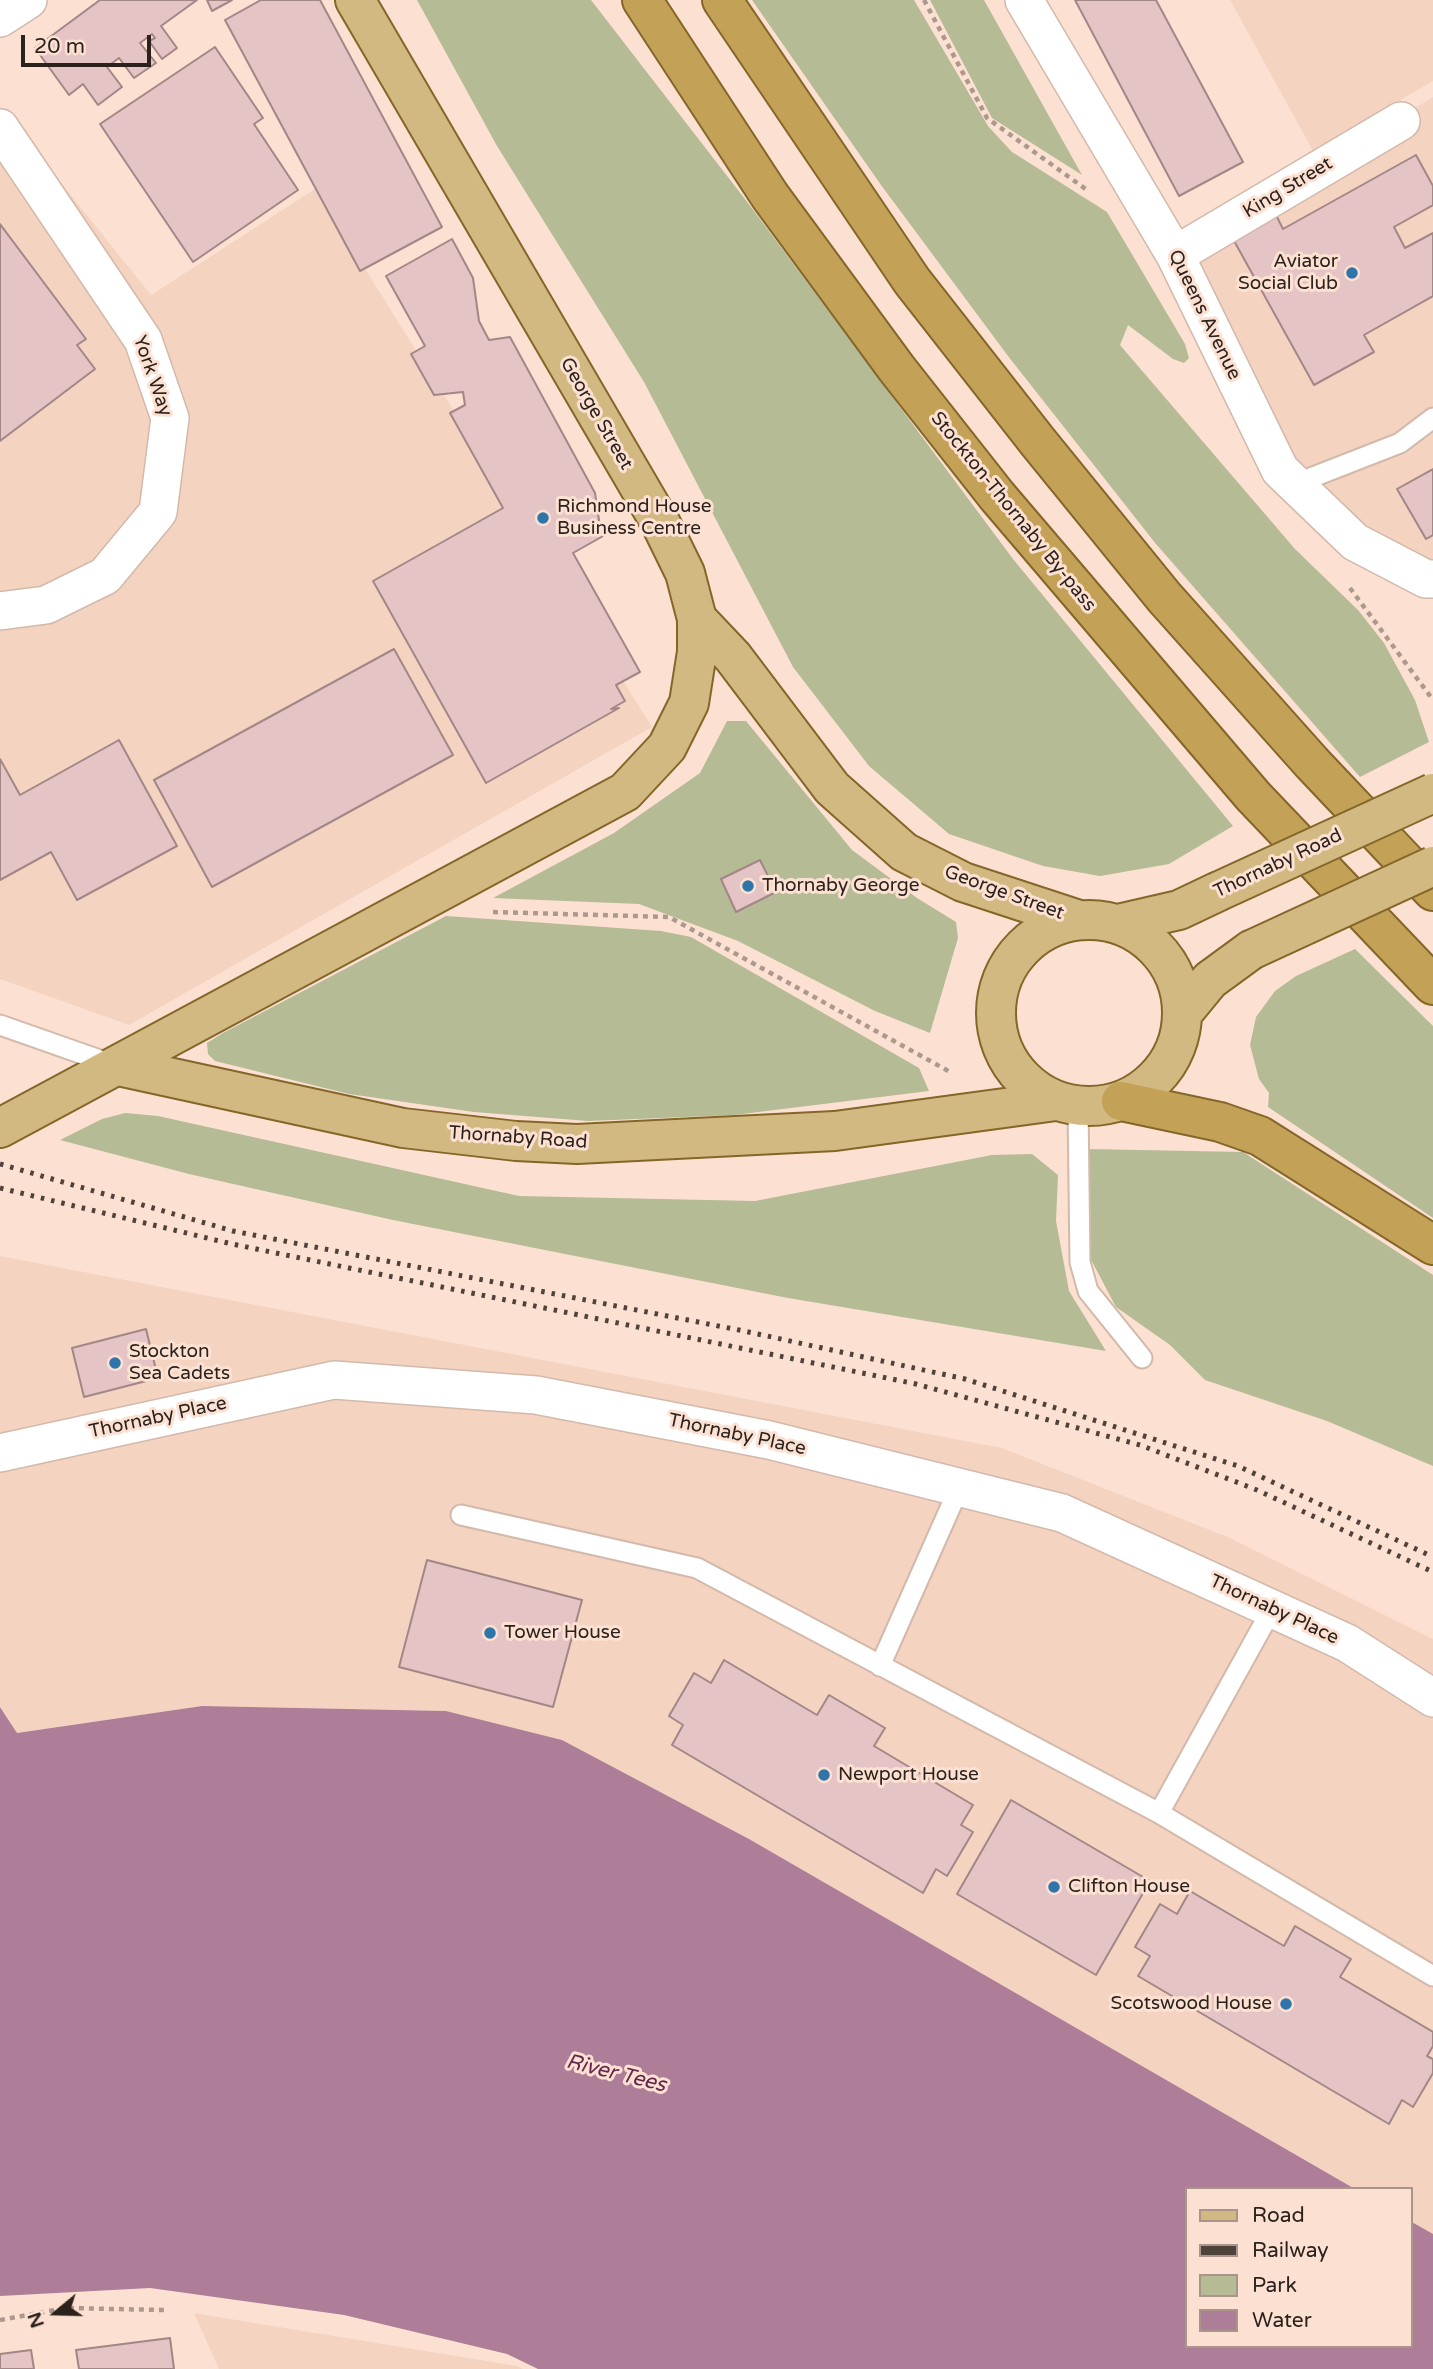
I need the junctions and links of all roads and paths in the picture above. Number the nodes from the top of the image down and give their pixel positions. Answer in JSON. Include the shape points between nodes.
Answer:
{"nodes":[{"id":1,"x":28,"y":0,"type":"edge"},
{"id":2,"x":355,"y":0,"type":"edge"},
{"id":3,"x":642,"y":0,"type":"edge"},
{"id":4,"x":722,"y":0,"type":"edge"},
{"id":5,"x":924,"y":0,"type":"edge"},
{"id":6,"x":1024,"y":0,"type":"edge"},
{"id":7,"x":0,"y":18,"type":"edge"},
{"id":8,"x":1401,"y":121,"type":"dead end"},
{"id":9,"x":0,"y":128,"type":"edge"},
{"id":10,"x":1098,"y":198,"type":"dead end"},
{"id":11,"x":1175,"y":255,"type":"junction"},
{"id":12,"x":1433,"y":418,"type":"edge"},
{"id":13,"x":1295,"y":484,"type":"junction"},
{"id":14,"x":1344,"y":579,"type":"dead end"},
{"id":15,"x":1433,"y":579,"type":"edge"},
{"id":16,"x":0,"y":611,"type":"edge"},
{"id":17,"x":697,"y":619,"type":"junction"},
{"id":18,"x":1433,"y":700,"type":"edge"},
{"id":19,"x":1433,"y":793,"type":"edge"},
{"id":20,"x":1433,"y":866,"type":"edge"},
{"id":21,"x":1433,"y":891,"type":"edge"},
{"id":22,"x":488,"y":912,"type":"dead end"},
{"id":23,"x":1079,"y":920,"type":"junction"},
{"id":24,"x":1118,"y":924,"type":"junction"},
{"id":25,"x":1433,"y":985,"type":"edge"},
{"id":26,"x":1182,"y":1014,"type":"junction"},
{"id":27,"x":0,"y":1025,"type":"edge"},
{"id":28,"x":118,"y":1066,"type":"junction"},
{"id":29,"x":1121,"y":1101,"type":"junction"},
{"id":30,"x":1067,"y":1104,"type":"junction"},
{"id":31,"x":969,"y":1114,"type":"junction"},
{"id":32,"x":0,"y":1128,"type":"edge"},
{"id":33,"x":1433,"y":1245,"type":"edge"},
{"id":34,"x":1142,"y":1358,"type":"dead end"},
{"id":35,"x":0,"y":1453,"type":"edge"},
{"id":36,"x":959,"y":1488,"type":"junction"},
{"id":37,"x":461,"y":1515,"type":"dead end"},
{"id":38,"x":1272,"y":1609,"type":"junction"},
{"id":39,"x":880,"y":1666,"type":"junction"},
{"id":40,"x":1433,"y":1698,"type":"edge"},
{"id":41,"x":1159,"y":1814,"type":"junction"},
{"id":42,"x":1430,"y":1968,"type":"edge"},
{"id":43,"x":164,"y":2310,"type":"dead end"},
{"id":44,"x":0,"y":2320,"type":"edge"}],
"edges":[{"from":1,"to":7,"type":"street"},
{"from":2,"to":17,"type":"main road","name":"George Street","via":[[661,524],[685,573]]},
{"from":3,"to":25,"type":"highway","name":"Stockton-Thornaby By-pass","via":[[770,197],[997,496],[1253,796]]},
{"from":4,"to":21,"type":"highway","via":[[912,281],[1038,442],[1164,597]]},
{"from":5,"to":10,"type":"path","via":[[987,118]]},
{"from":6,"to":11,"type":"street","name":"Queens Avenue"},
{"from":8,"to":11,"type":"street","name":"King Street"},
{"from":9,"to":16,"type":"street","name":"York Way","via":[[143,340],[170,418],[158,512],[105,576],[47,606]]},
{"from":11,"to":13,"type":"street","name":"Queens Avenue","via":[[1280,470]]},
{"from":12,"to":13,"type":"lane","via":[[1400,443]]},
{"from":13,"to":15,"type":"street","name":"Queens Avenue","via":[[1355,542]]},
{"from":14,"to":18,"type":"path"},
{"from":17,"to":23,"type":"main road","name":"George Street","via":[[733,657],[832,788],[904,852],[963,882]]},
{"from":17,"to":28,"type":"main road","via":[[689,703],[667,747],[625,792]]},
{"from":19,"to":24,"type":"main road","name":"Thornaby Road","bridge":true,"via":[[1179,909]]},
{"from":20,"to":26,"type":"main road","bridge":true,"via":[[1251,950],[1210,980]]},
{"from":22,"to":31,"type":"path","via":[[668,917],[961,1078]]},
{"from":23,"to":24,"type":"main road"},
{"from":23,"to":30,"type":"main road","via":[[1049,928],[1023,946],[1004,971],[996,1001],[997,1033],[1008,1062],[1029,1086]]},
{"from":24,"to":26,"type":"main road","via":[[1145,937],[1165,959],[1178,985]]},
{"from":26,"to":29,"type":"main road","via":[[1178,1042],[1165,1068],[1146,1088]]},
{"from":27,"to":28,"type":"lane"},
{"from":28,"to":31,"type":"main road","name":"Thornaby Road","via":[[403,1128],[516,1141],[646,1142],[835,1131]]},
{"from":28,"to":32,"type":"main road"},
{"from":29,"to":30,"type":"main road"},
{"from":29,"to":33,"type":"highway","via":[[1220,1122],[1260,1136]]},
{"from":30,"to":31,"type":"main road","name":"Thornaby Road"},
{"from":30,"to":34,"type":"lane","via":[[1080,1262],[1088,1291]]},
{"from":35,"to":36,"type":"street","name":"Thornaby Place","via":[[334,1380],[536,1395],[769,1440]]},
{"from":36,"to":38,"type":"street","name":"Thornaby Place","via":[[1062,1513]]},
{"from":36,"to":39,"type":"lane"},
{"from":37,"to":39,"type":"lane","via":[[697,1569]]},
{"from":38,"to":40,"type":"street","name":"Thornaby Place","via":[[1347,1643]]},
{"from":38,"to":41,"type":"lane"},
{"from":39,"to":41,"type":"lane"},
{"from":41,"to":42,"type":"lane"},
{"from":43,"to":44,"type":"path","via":[[66,2308]]}]}
